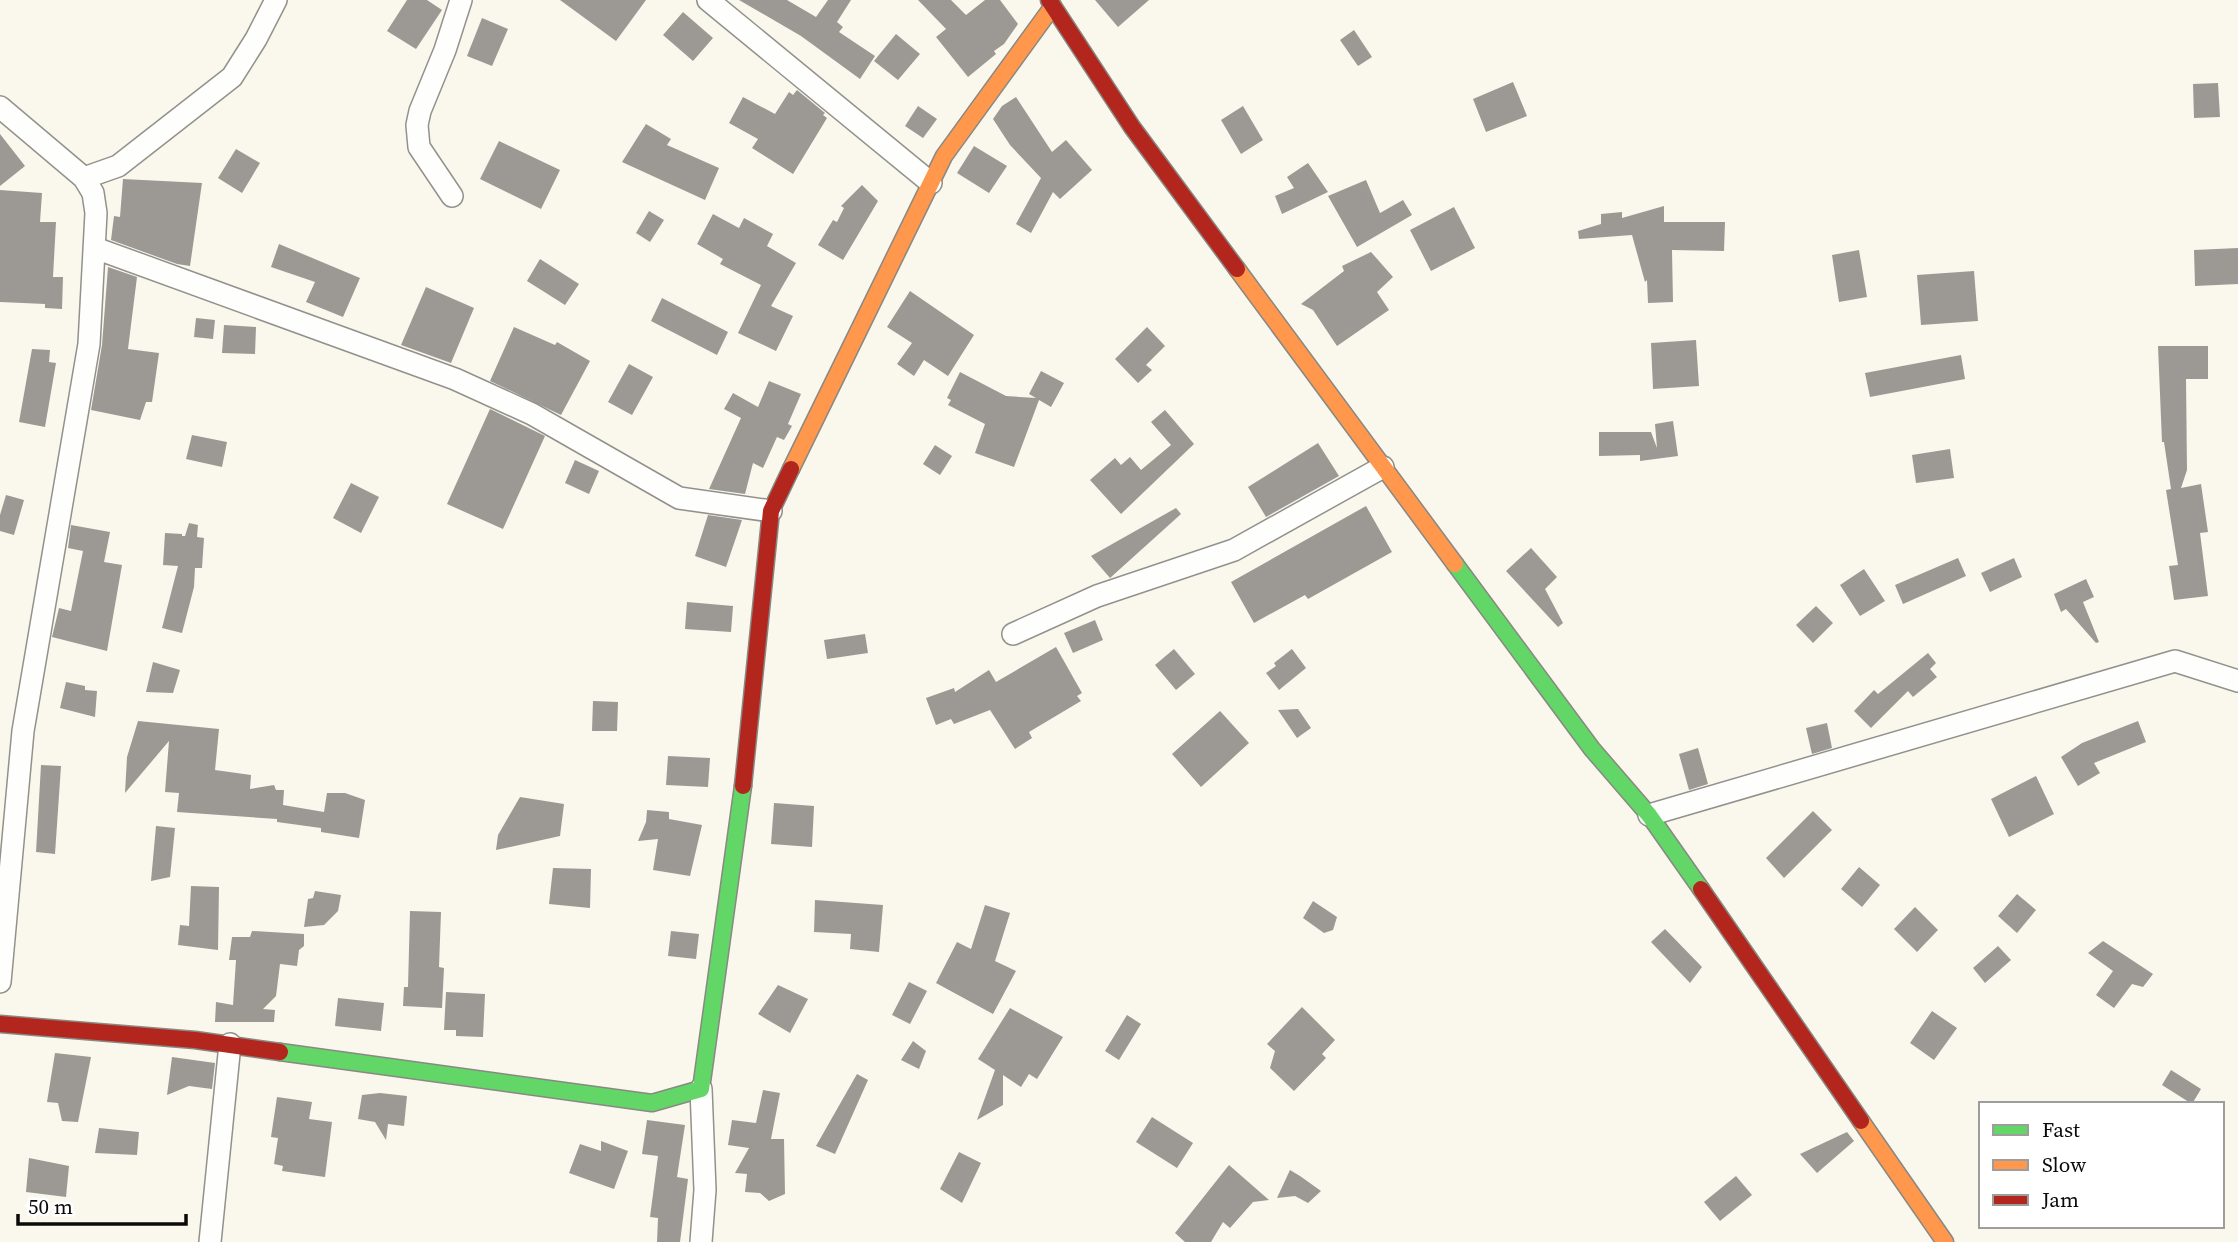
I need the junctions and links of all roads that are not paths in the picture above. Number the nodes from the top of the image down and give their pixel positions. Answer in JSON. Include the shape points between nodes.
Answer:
{"nodes":[{"id":1,"x":275,"y":0,"type":"edge"},
{"id":2,"x":461,"y":0,"type":"edge"},
{"id":3,"x":708,"y":0,"type":"edge"},
{"id":4,"x":1051,"y":3,"type":"edge"},
{"id":5,"x":0,"y":107,"type":"edge"},
{"id":6,"x":84,"y":178,"type":"junction"},
{"id":7,"x":931,"y":183,"type":"junction"},
{"id":8,"x":452,"y":196,"type":"dead end"},
{"id":9,"x":95,"y":248,"type":"junction"},
{"id":10,"x":1383,"y":467,"type":"junction"},
{"id":11,"x":771,"y":511,"type":"junction"},
{"id":12,"x":1013,"y":634,"type":"dead end"},
{"id":13,"x":2238,"y":681,"type":"edge"},
{"id":14,"x":1649,"y":815,"type":"junction"},
{"id":15,"x":0,"y":982,"type":"edge"},
{"id":16,"x":0,"y":1024,"type":"edge"},
{"id":17,"x":230,"y":1044,"type":"junction"},
{"id":18,"x":701,"y":1089,"type":"junction"},
{"id":19,"x":210,"y":1242,"type":"edge"},
{"id":20,"x":701,"y":1242,"type":"edge"},
{"id":21,"x":1945,"y":1242,"type":"edge"}],
"edges":[{"from":1,"to":6,"type":"street","via":[[232,77],[118,166]]},
{"from":2,"to":8,"type":"street","via":[[417,125],[419,147]]},
{"from":3,"to":7,"type":"street"},
{"from":4,"to":7,"type":"street","via":[[944,156]]},
{"from":4,"to":10,"type":"street","via":[[1132,127]]},
{"from":5,"to":6,"type":"street"},
{"from":6,"to":9,"type":"street","via":[[93,193]]},
{"from":7,"to":11,"type":"street"},
{"from":9,"to":11,"type":"street","via":[[455,379],[532,414],[679,498]]},
{"from":9,"to":15,"type":"street","via":[[89,344],[23,731]]},
{"from":10,"to":12,"type":"street","via":[[1234,550],[1097,596]]},
{"from":10,"to":14,"type":"street","via":[[1592,749]]},
{"from":11,"to":18,"type":"street","via":[[744,783]]},
{"from":13,"to":14,"type":"street","via":[[2175,661]]},
{"from":14,"to":21,"type":"street"},
{"from":16,"to":17,"type":"street"},
{"from":17,"to":18,"type":"street","via":[[652,1103]]},
{"from":17,"to":19,"type":"street"},
{"from":18,"to":20,"type":"street","via":[[705,1190]]}]}
